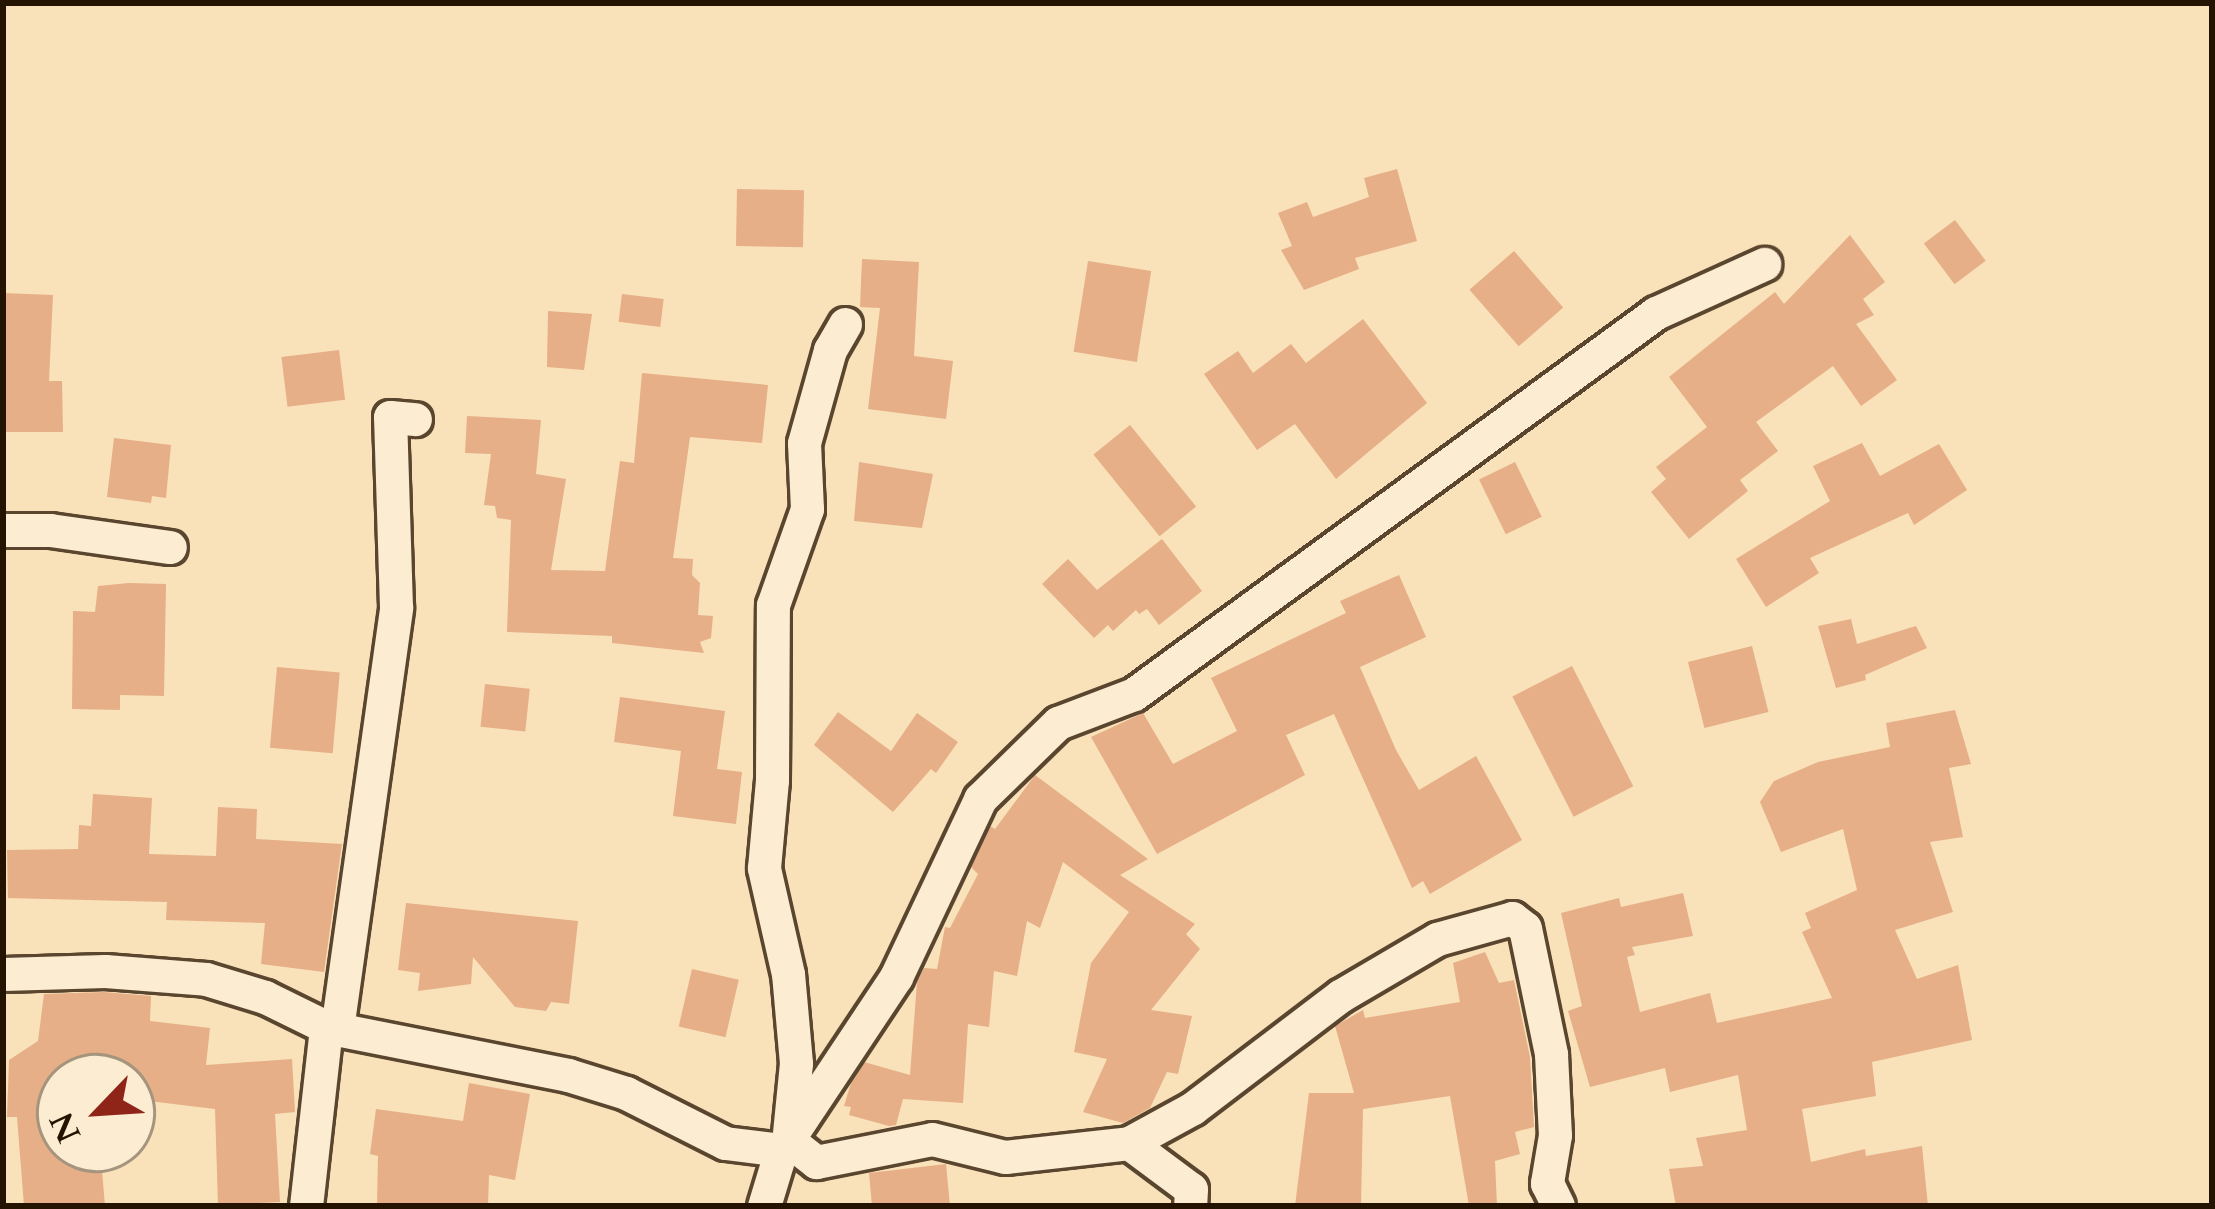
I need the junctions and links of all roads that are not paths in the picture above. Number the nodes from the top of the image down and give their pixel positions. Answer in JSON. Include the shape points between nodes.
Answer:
{"nodes":[{"id":1,"x":1764,"y":264,"type":"dead end"},
{"id":2,"x":845,"y":324,"type":"dead end"},
{"id":3,"x":415,"y":419,"type":"dead end"},
{"id":4,"x":3,"y":530,"type":"edge"},
{"id":5,"x":170,"y":548,"type":"dead end"},
{"id":6,"x":3,"y":974,"type":"edge"},
{"id":7,"x":332,"y":1028,"type":"junction"},
{"id":8,"x":1129,"y":1143,"type":"junction"},
{"id":9,"x":785,"y":1145,"type":"junction"},
{"id":10,"x":306,"y":1206,"type":"edge"},
{"id":11,"x":764,"y":1206,"type":"edge"},
{"id":12,"x":1190,"y":1206,"type":"edge"},
{"id":13,"x":1558,"y":1206,"type":"edge"}],
"edges":[{"from":1,"to":9,"type":"street","via":[[1656,313],[1134,694],[1058,723],[980,799],[896,976]]},
{"from":2,"to":9,"type":"street","via":[[804,443],[807,509],[773,605],[764,868],[788,974],[796,1063]]},
{"from":3,"to":7,"type":"street","via":[[390,417],[396,608]]},
{"from":4,"to":5,"type":"street"},
{"from":6,"to":7,"type":"street","via":[[206,979]]},
{"from":7,"to":9,"type":"street","via":[[568,1075],[626,1093],[725,1142]]},
{"from":7,"to":10,"type":"street"},
{"from":8,"to":9,"type":"street","via":[[1005,1157],[932,1139],[815,1162]]},
{"from":8,"to":12,"type":"street","via":[[1191,1189]]},
{"from":8,"to":13,"type":"street","via":[[1193,1108],[1340,996],[1437,939],[1512,918],[1525,928],[1551,1054],[1555,1135],[1547,1183]]},
{"from":9,"to":11,"type":"street"}]}
